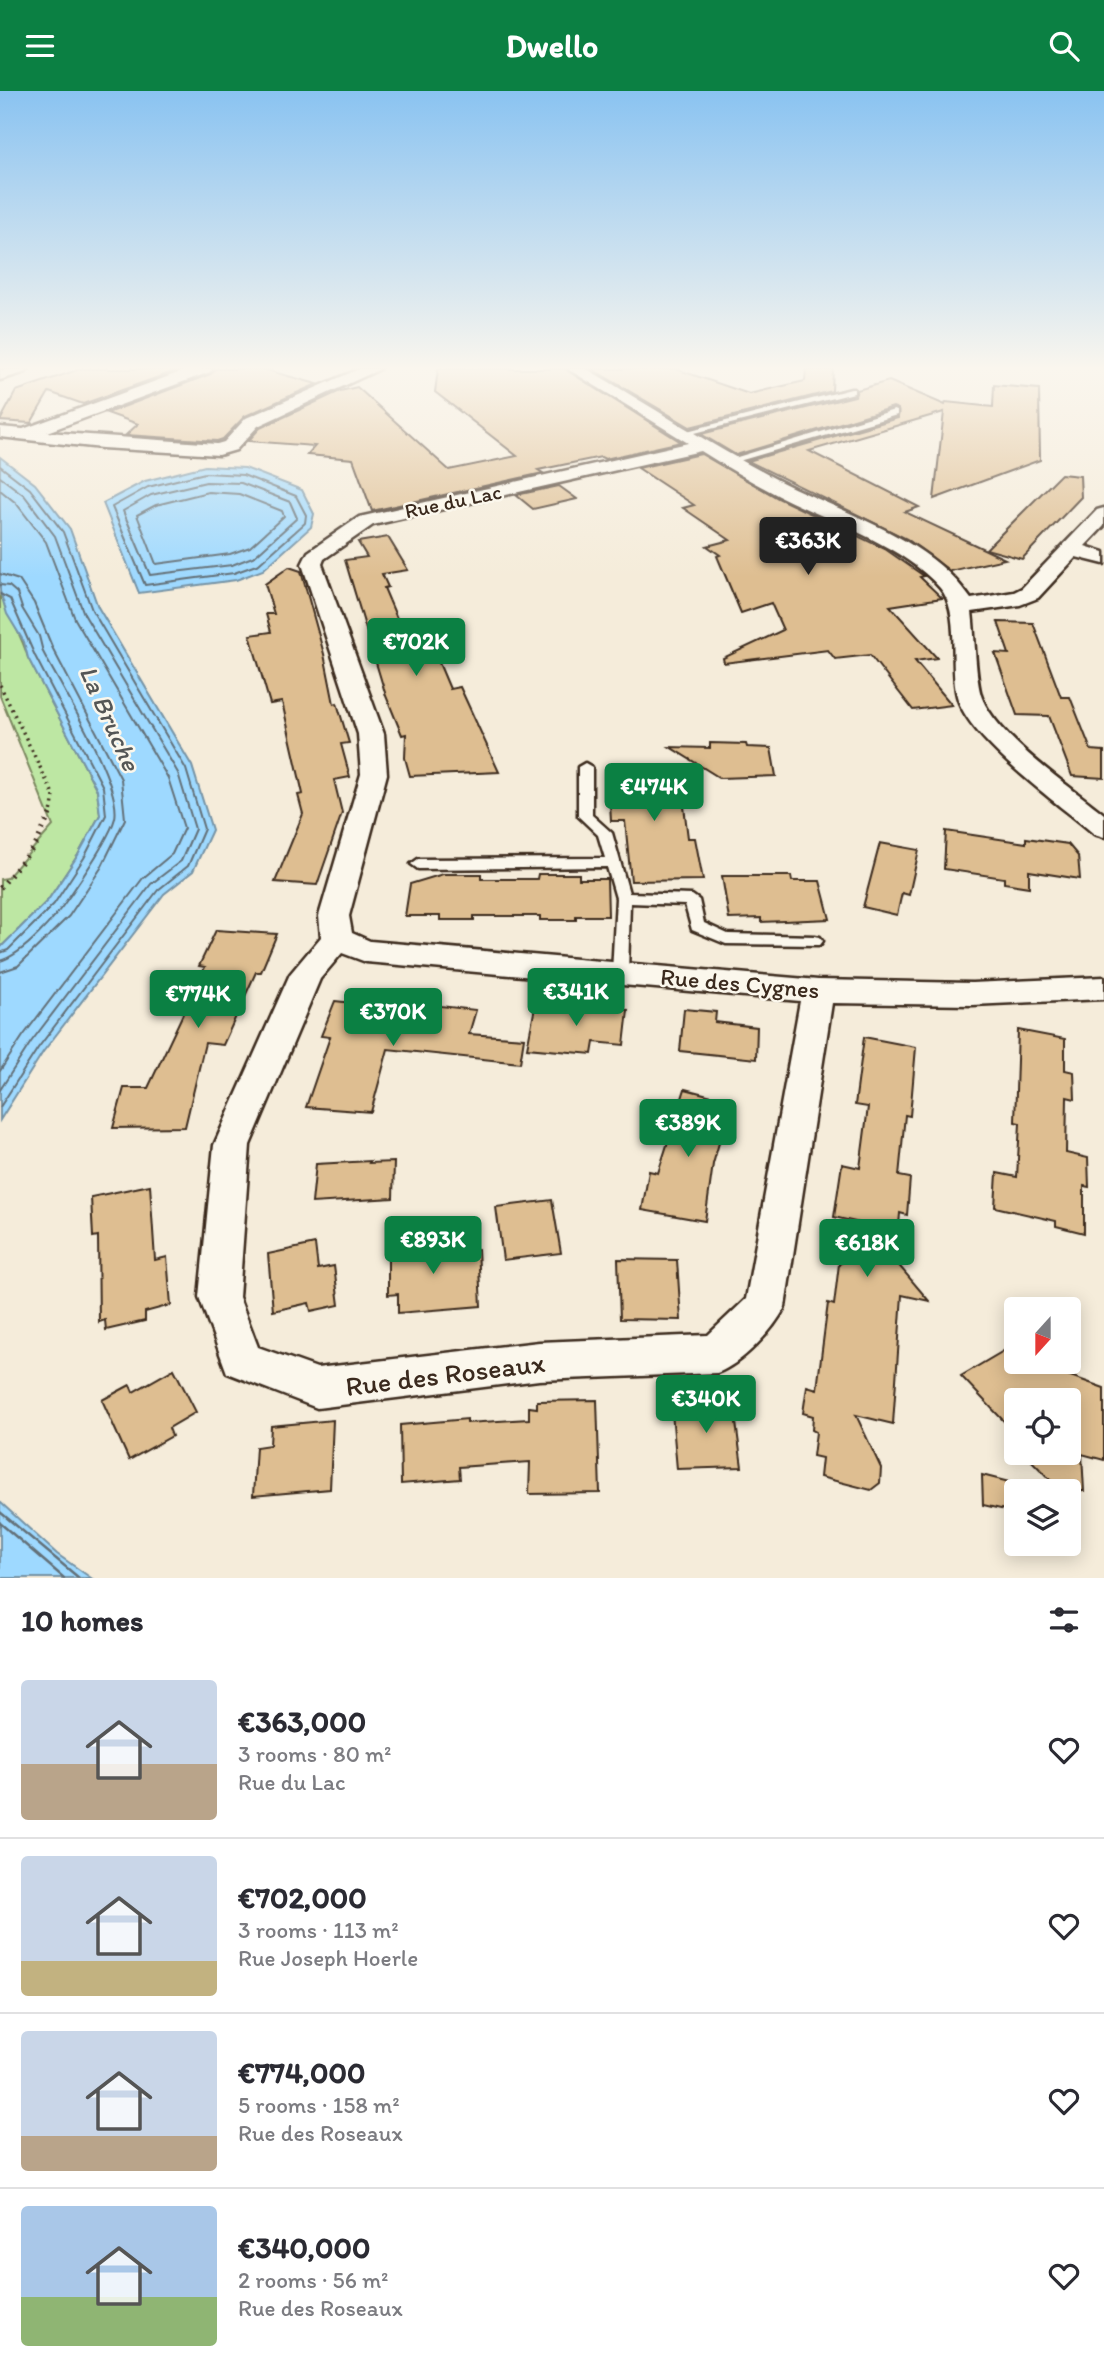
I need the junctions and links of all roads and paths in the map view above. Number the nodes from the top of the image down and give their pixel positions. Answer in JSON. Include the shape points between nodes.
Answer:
{"nodes":[{"id":1,"x":67,"y":438,"type":"edge"},
{"id":2,"x":236,"y":438,"type":"edge"},
{"id":3,"x":692,"y":438,"type":"edge"},
{"id":4,"x":807,"y":438,"type":"edge"},
{"id":5,"x":704,"y":445,"type":"junction"},
{"id":6,"x":729,"y":461,"type":"junction"},
{"id":7,"x":1104,"y":514,"type":"edge"},
{"id":8,"x":1071,"y":549,"type":"junction"},
{"id":9,"x":1104,"y":558,"type":"edge"},
{"id":10,"x":962,"y":607,"type":"junction"},
{"id":11,"x":0,"y":685,"type":"edge"},
{"id":12,"x":585,"y":767,"type":"dead end"},
{"id":13,"x":1104,"y":828,"type":"edge"},
{"id":14,"x":613,"y":862,"type":"junction"},
{"id":15,"x":418,"y":864,"type":"dead end"},
{"id":16,"x":0,"y":888,"type":"edge"},
{"id":17,"x":624,"y":898,"type":"junction"},
{"id":18,"x":337,"y":939,"type":"junction"},
{"id":19,"x":815,"y":941,"type":"dead end"},
{"id":20,"x":620,"y":973,"type":"junction"},
{"id":21,"x":1104,"y":988,"type":"edge"},
{"id":22,"x":818,"y":991,"type":"junction"}],
"edges":[{"from":1,"to":2,"type":"street","via":[[211,450],[230,446]]},
{"from":3,"to":5,"type":"street"},
{"from":4,"to":6,"type":"lane"},
{"from":5,"to":6,"type":"street"},
{"from":5,"to":18,"type":"street","name":"Rue du Lac","via":[[366,521],[315,556],[312,564],[371,734],[374,773],[334,916]]},
{"from":6,"to":10,"type":"street","via":[[925,564],[954,589]]},
{"from":7,"to":8,"type":"street"},
{"from":8,"to":9,"type":"street"},
{"from":8,"to":10,"type":"street","via":[[1030,593]]},
{"from":10,"to":13,"type":"street","via":[[969,697],[975,711],[1003,742]]},
{"from":11,"to":16,"type":"path","via":[[54,796],[53,811],[33,849]]},
{"from":12,"to":14,"type":"lane","via":[[585,816],[605,833]]},
{"from":14,"to":15,"type":"lane"},
{"from":14,"to":17,"type":"lane"},
{"from":17,"to":19,"type":"lane","via":[[692,900],[696,926],[726,939]]},
{"from":17,"to":20,"type":"lane"},
{"from":18,"to":20,"type":"street","name":"Rue des Cygnes","via":[[366,951]]},
{"from":18,"to":22,"type":"street","name":"Rue des Roseaux","via":[[306,974],[232,1145],[219,1297],[242,1360],[317,1388],[539,1361],[717,1354],[765,1307]]},
{"from":20,"to":22,"type":"street","name":"Rue des Cygnes"},
{"from":21,"to":22,"type":"street","name":"Rue des Cygnes","via":[[972,994]]}]}
